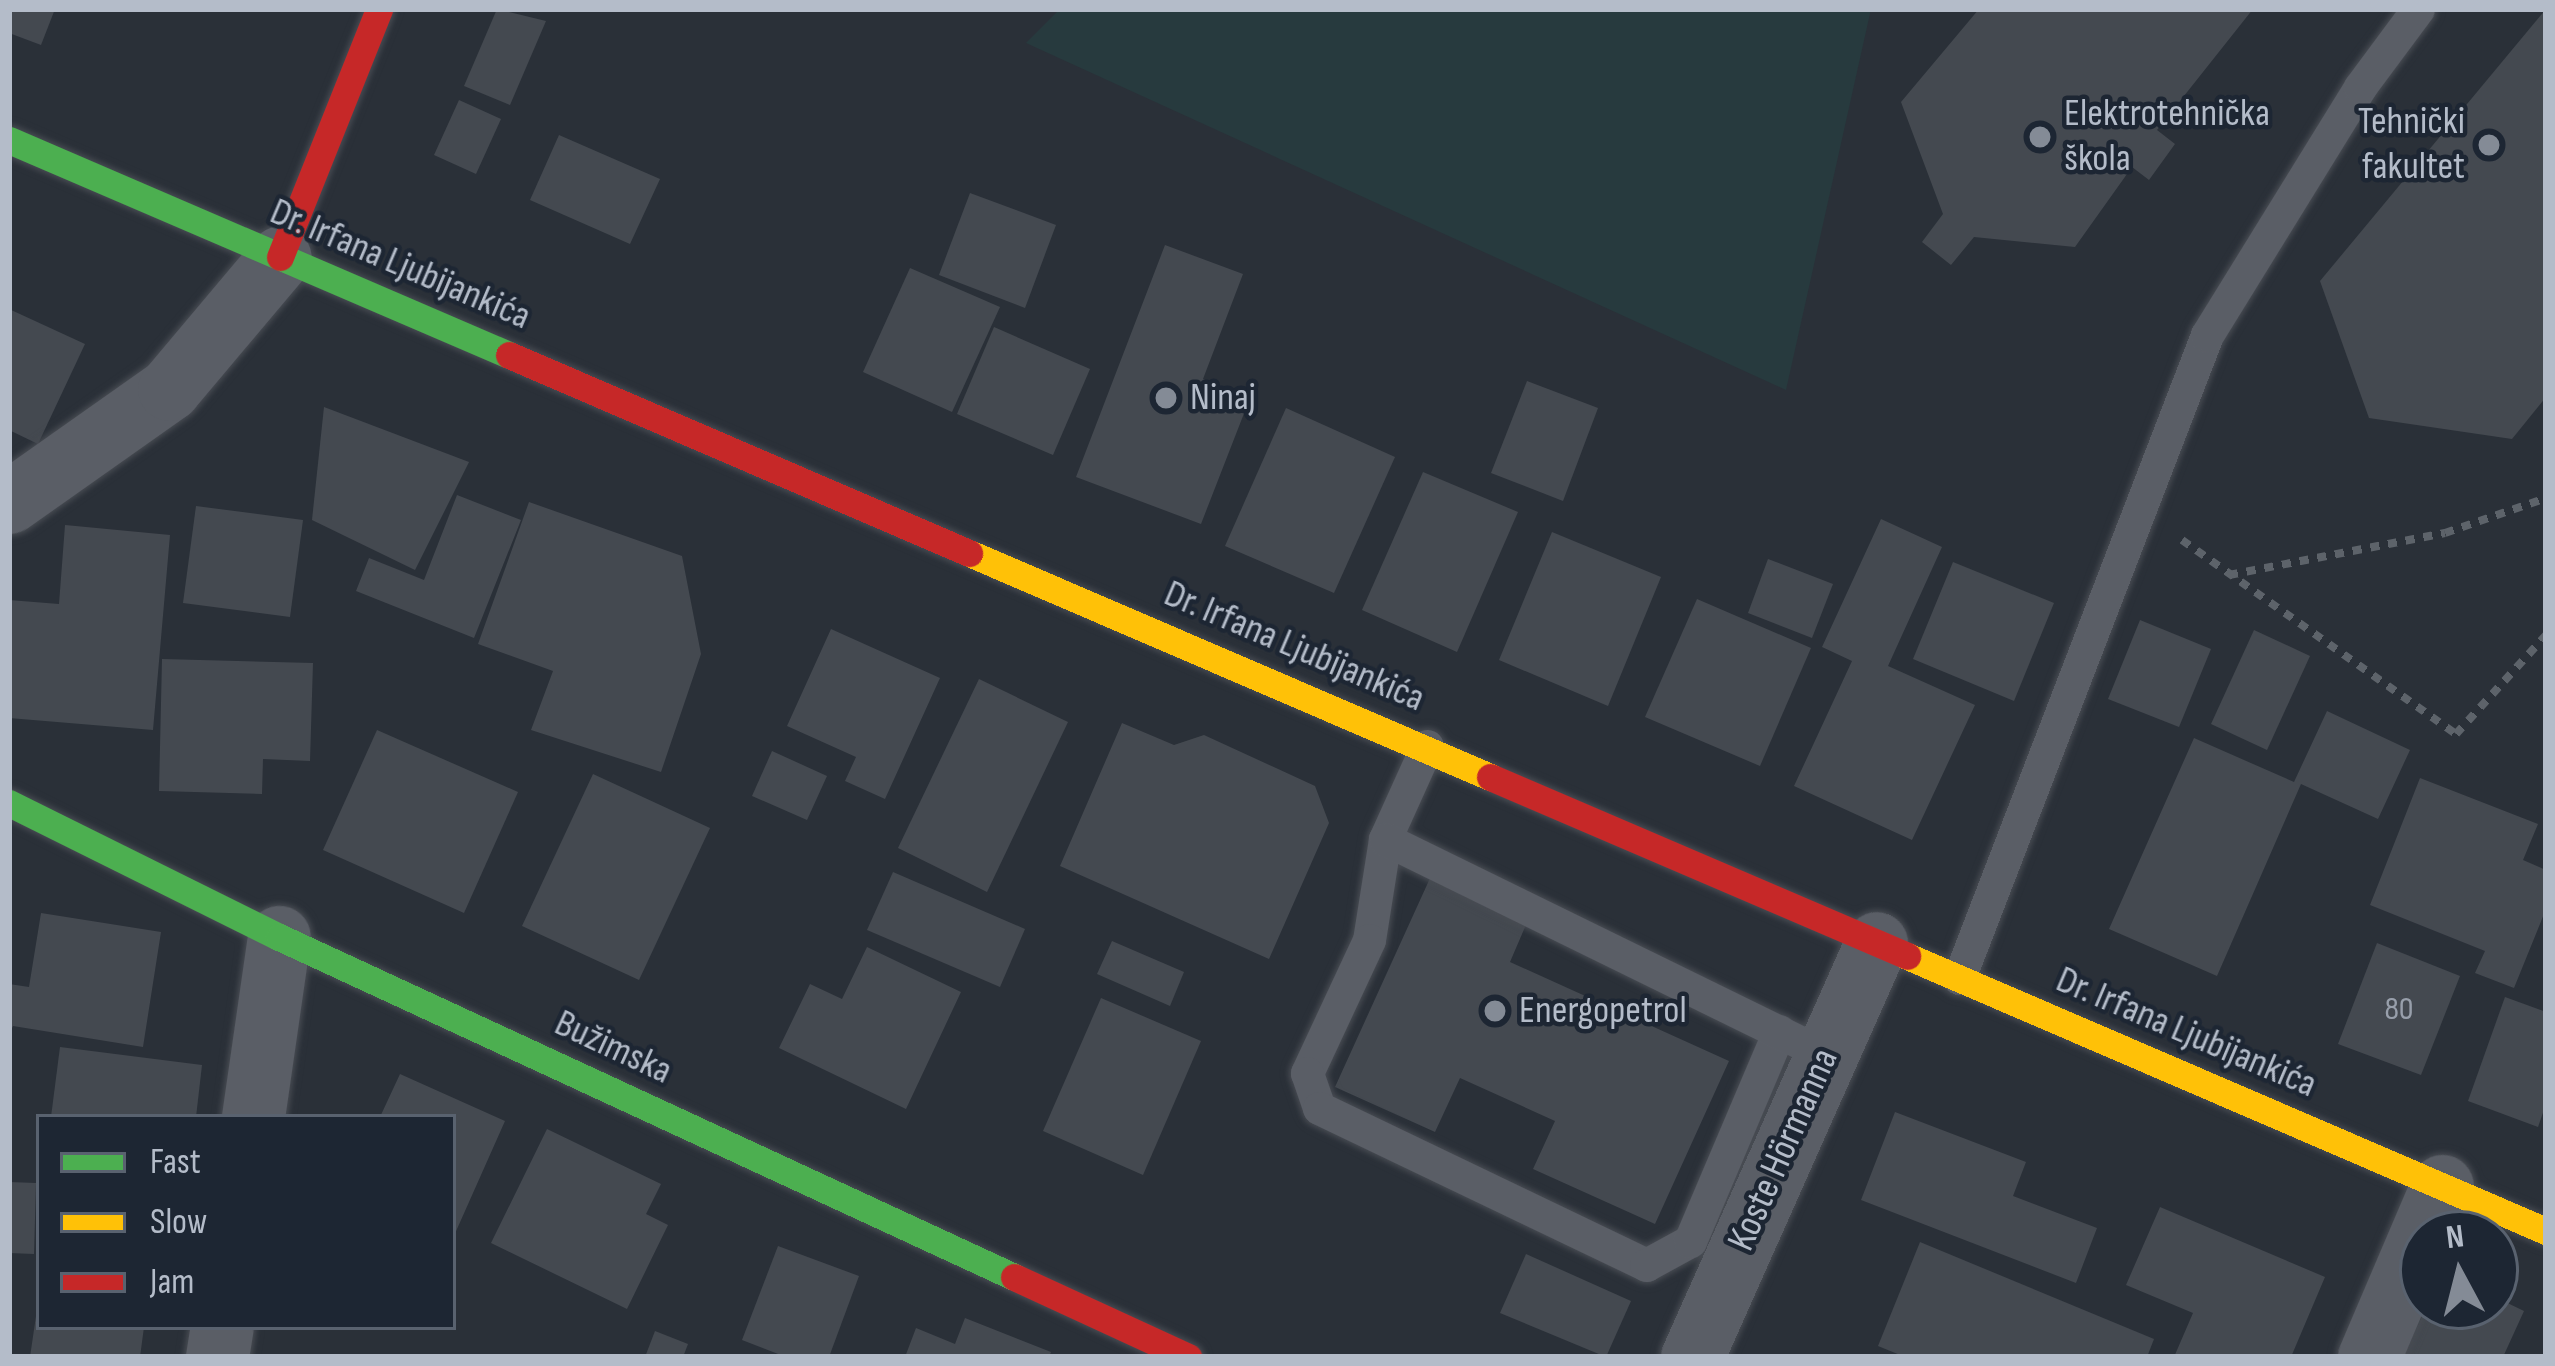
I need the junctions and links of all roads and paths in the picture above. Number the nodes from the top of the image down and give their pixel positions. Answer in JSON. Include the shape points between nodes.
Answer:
{"nodes":[{"id":1,"x":380,"y":9,"type":"edge"},
{"id":2,"x":2418,"y":9,"type":"edge"},
{"id":3,"x":9,"y":140,"type":"edge"},
{"id":4,"x":280,"y":256,"type":"junction"},
{"id":5,"x":2546,"y":498,"type":"edge"},
{"id":6,"x":9,"y":502,"type":"edge"},
{"id":7,"x":2137,"y":507,"type":"junction"},
{"id":8,"x":2229,"y":575,"type":"junction"},
{"id":9,"x":2546,"y":635,"type":"edge"},
{"id":10,"x":1427,"y":746,"type":"junction"},
{"id":11,"x":9,"y":803,"type":"edge"},
{"id":12,"x":1385,"y":839,"type":"junction"},
{"id":13,"x":279,"y":937,"type":"junction"},
{"id":14,"x":1876,"y":943,"type":"junction"},
{"id":15,"x":1959,"y":978,"type":"junction"},
{"id":16,"x":1802,"y":1043,"type":"junction"},
{"id":17,"x":253,"y":1114,"type":"edge"},
{"id":18,"x":2442,"y":1186,"type":"junction"},
{"id":19,"x":2546,"y":1231,"type":"edge"},
{"id":20,"x":1188,"y":1357,"type":"edge"},
{"id":21,"x":1692,"y":1357,"type":"edge"},
{"id":22,"x":2369,"y":1357,"type":"edge"}],
"edges":[{"from":1,"to":4,"type":"main road"},
{"from":2,"to":7,"type":"lane","via":[[2360,87],[2207,334]]},
{"from":3,"to":4,"type":"main road","name":"Dr. Irfana Ljubijankića"},
{"from":4,"to":6,"type":"street","via":[[169,389]]},
{"from":4,"to":10,"type":"main road","name":"Dr. Irfana Ljubijankića"},
{"from":5,"to":8,"type":"path","via":[[2445,533]]},
{"from":7,"to":8,"type":"path"},
{"from":7,"to":15,"type":"lane"},
{"from":8,"to":9,"type":"path","via":[[2456,734]]},
{"from":10,"to":12,"type":"lane"},
{"from":10,"to":14,"type":"main road","name":"Dr. Irfana Ljubijankića"},
{"from":11,"to":13,"type":"main road","name":"Bužimska"},
{"from":12,"to":16,"type":"lane"},
{"from":12,"to":16,"type":"lane","via":[[1369,940],[1312,1060],[1310,1094],[1319,1108],[1632,1263],[1664,1261],[1690,1241]]},
{"from":13,"to":17,"type":"street"},
{"from":13,"to":20,"type":"main road","name":"Bužimska"},
{"from":14,"to":15,"type":"main road","name":"Dr. Irfana Ljubijankića"},
{"from":14,"to":16,"type":"street","name":"Koste Hörmanna"},
{"from":15,"to":18,"type":"main road","name":"Dr. Irfana Ljubijankića"},
{"from":16,"to":21,"type":"street","name":"Koste Hörmanna"},
{"from":18,"to":19,"type":"main road","name":"Dr. Irfana Ljubijankića"},
{"from":18,"to":22,"type":"street"}]}
